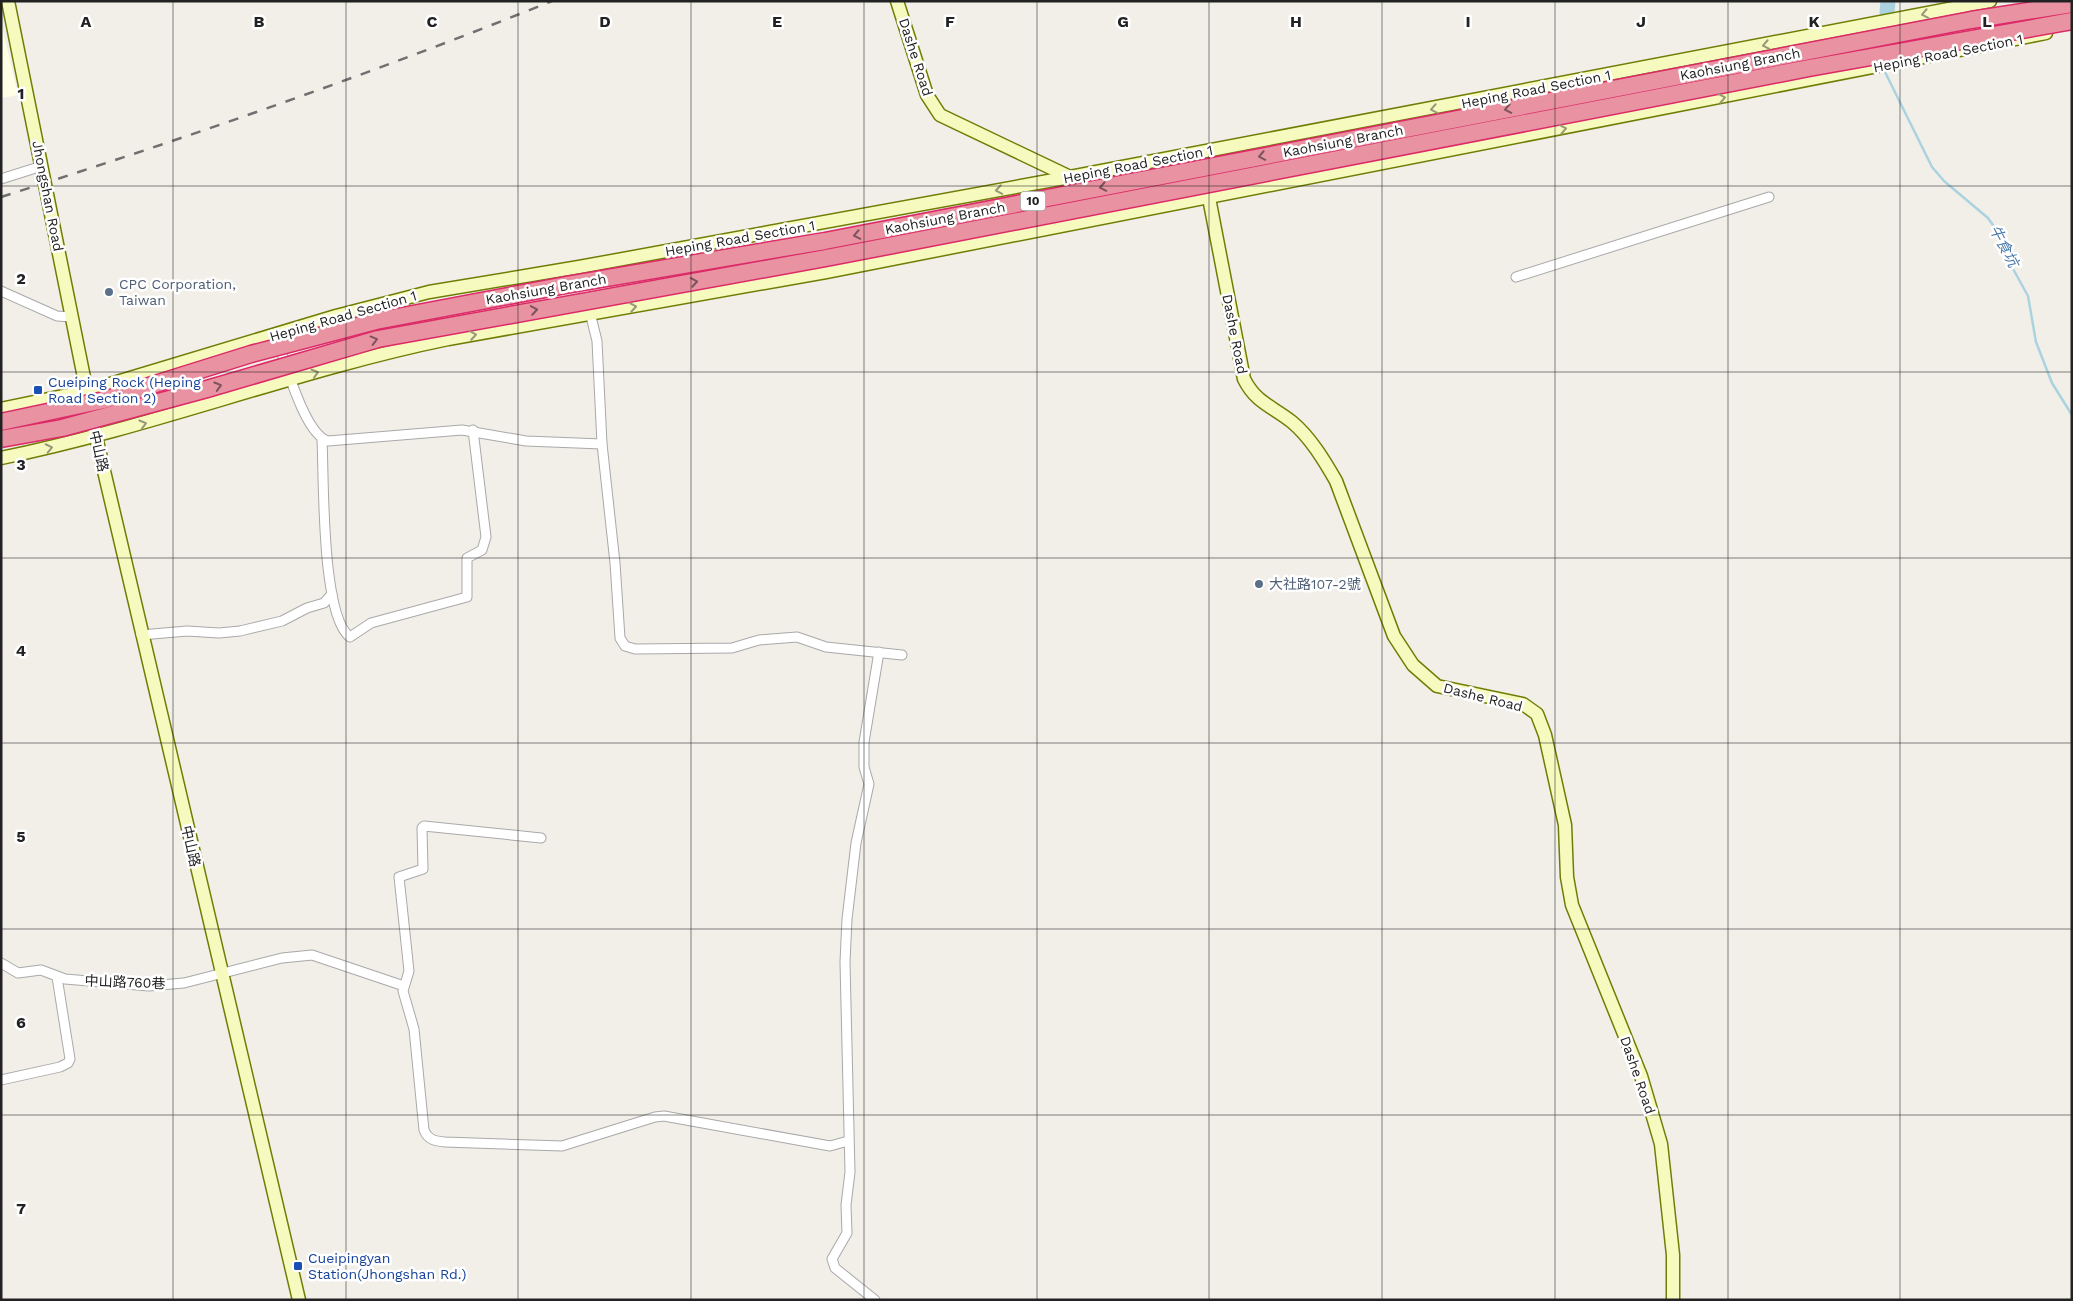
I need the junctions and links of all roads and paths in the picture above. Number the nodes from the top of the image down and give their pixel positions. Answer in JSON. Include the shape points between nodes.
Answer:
{"nodes":[{"id":1,"x":8,"y":1,"type":"edge"},
{"id":2,"x":897,"y":1,"type":"edge"},
{"id":3,"x":1990,"y":1,"type":"edge"},
{"id":4,"x":2072,"y":4,"type":"edge"},
{"id":5,"x":2072,"y":8,"type":"edge"},
{"id":6,"x":2072,"y":21,"type":"edge"},
{"id":7,"x":2072,"y":26,"type":"edge"},
{"id":8,"x":1412,"y":158,"type":"junction"},
{"id":9,"x":42,"y":166,"type":"junction"},
{"id":10,"x":1070,"y":177,"type":"junction"},
{"id":11,"x":1,"y":179,"type":"edge"},
{"id":12,"x":1769,"y":197,"type":"dead end"},
{"id":13,"x":1208,"y":198,"type":"junction"},
{"id":14,"x":579,"y":268,"type":"junction"},
{"id":15,"x":1516,"y":277,"type":"dead end"},
{"id":16,"x":1,"y":291,"type":"edge"},
{"id":17,"x":590,"y":315,"type":"junction"},
{"id":18,"x":72,"y":317,"type":"junction"},
{"id":19,"x":275,"y":335,"type":"junction"},
{"id":20,"x":204,"y":356,"type":"junction"},
{"id":21,"x":292,"y":380,"type":"junction"},
{"id":22,"x":87,"y":391,"type":"junction"},
{"id":23,"x":1,"y":409,"type":"edge"},
{"id":24,"x":91,"y":412,"type":"junction"},
{"id":25,"x":1,"y":422,"type":"edge"},
{"id":26,"x":473,"y":430,"type":"junction"},
{"id":27,"x":96,"y":437,"type":"junction"},
{"id":28,"x":1,"y":439,"type":"edge"},
{"id":29,"x":322,"y":440,"type":"junction"},
{"id":30,"x":602,"y":444,"type":"junction"},
{"id":31,"x":1,"y":453,"type":"edge"},
{"id":32,"x":1,"y":458,"type":"edge"},
{"id":33,"x":332,"y":594,"type":"junction"},
{"id":34,"x":141,"y":635,"type":"junction"},
{"id":35,"x":879,"y":652,"type":"junction"},
{"id":36,"x":902,"y":655,"type":"dead end"},
{"id":37,"x":541,"y":838,"type":"dead end"},
{"id":38,"x":1,"y":963,"type":"edge"},
{"id":39,"x":222,"y":974,"type":"junction"},
{"id":40,"x":57,"y":977,"type":"junction"},
{"id":41,"x":404,"y":986,"type":"junction"},
{"id":42,"x":1,"y":1080,"type":"edge"},
{"id":43,"x":848,"y":1141,"type":"junction"},
{"id":44,"x":299,"y":1300,"type":"edge"},
{"id":45,"x":875,"y":1300,"type":"edge"},
{"id":46,"x":1673,"y":1300,"type":"edge"}],
"edges":[{"from":1,"to":9,"type":"street","name":"Jhongshan Road"},
{"from":2,"to":10,"type":"street","name":"Dashe Road","via":[[927,95],[940,115]]},
{"from":3,"to":10,"type":"street","name":"Heping Road Section 1","one_way":true},
{"from":4,"to":25,"type":"highway","name":"Kaohsiung Branch","number":"10","one_way":true,"bridge":true,"via":[[1971,20],[825,241],[376,321],[251,354],[104,400]]},
{"from":5,"to":8,"type":"street","name":"Heping Road Section 1","via":[[2055,14],[1555,108],[1472,134]]},
{"from":28,"to":6,"type":"highway","name":"Kaohsiung Branch","number":"10","one_way":true,"bridge":true,"via":[[81,423],[378,339],[826,258],[1809,68]]},
{"from":8,"to":7,"type":"street","name":"Heping Road Section 1","one_way":true,"via":[[1808,82]]},
{"from":8,"to":13,"type":"street","name":"Heping Road Section 1"},
{"from":9,"to":11,"type":"street"},
{"from":9,"to":18,"type":"street","name":"Jhongshan Road"},
{"from":10,"to":14,"type":"street","name":"Heping Road Section 1","one_way":true},
{"from":12,"to":15,"type":"street"},
{"from":17,"to":13,"type":"street","name":"Heping Road Section 1","one_way":true},
{"from":13,"to":46,"type":"street","name":"Dashe Road","via":[[1244,379],[1259,401],[1292,422],[1328,467],[1394,636],[1403,651],[1437,686],[1523,704],[1537,714],[1540,721],[1566,825],[1567,877],[1572,905],[1641,1076],[1661,1144],[1673,1256]]},
{"from":14,"to":17,"type":"street"},
{"from":14,"to":19,"type":"street","name":"Heping Road Section 1","via":[[429,292]]},
{"from":16,"to":18,"type":"street","via":[[57,316]]},
{"from":21,"to":17,"type":"street","name":"Heping Road Section 1","one_way":true,"via":[[397,350]]},
{"from":17,"to":30,"type":"street","via":[[597,341]]},
{"from":18,"to":22,"type":"street","name":"Jhongshan Road"},
{"from":19,"to":20,"type":"street","name":"Heping Road Section 1"},
{"from":19,"to":21,"type":"street"},
{"from":20,"to":22,"type":"street","name":"Heping Road Section 1"},
{"from":20,"to":24,"type":"street","via":[[182,386]]},
{"from":27,"to":21,"type":"street","name":"Heping Road Section 1","one_way":true},
{"from":21,"to":29,"type":"street","via":[[308,419]]},
{"from":22,"to":23,"type":"street","name":"Heping Road Section 1"},
{"from":22,"to":24,"type":"street","name":"中山路"},
{"from":24,"to":27,"type":"street","name":"中山路"},
{"from":24,"to":31,"type":"street","via":[[25,429]]},
{"from":26,"to":29,"type":"street"},
{"from":26,"to":30,"type":"street","via":[[526,441]]},
{"from":26,"to":33,"type":"street","via":[[486,537],[482,550],[467,558],[467,597],[371,623],[350,636],[336,611]]},
{"from":32,"to":27,"type":"street","name":"Heping Road Section 1","one_way":true},
{"from":27,"to":34,"type":"street","name":"中山路"},
{"from":29,"to":33,"type":"street","via":[[327,569]]},
{"from":30,"to":35,"type":"street","via":[[620,638],[625,646],[635,649],[732,648],[758,640],[797,637],[826,648]]},
{"from":33,"to":34,"type":"street","via":[[324,603],[282,621],[240,631]]},
{"from":34,"to":39,"type":"street","name":"中山路"},
{"from":35,"to":36,"type":"street"},
{"from":35,"to":43,"type":"street","via":[[864,742],[864,768],[869,784],[856,843],[845,962],[850,1070]]},
{"from":37,"to":41,"type":"street","via":[[422,828],[423,869],[402,875],[399,882],[409,971]]},
{"from":38,"to":40,"type":"street","name":"中山路760巷","via":[[18,973],[41,970]]},
{"from":39,"to":40,"type":"street","name":"中山路760巷","via":[[184,983],[149,986]]},
{"from":39,"to":41,"type":"street","name":"中山路760巷","via":[[282,958],[312,955]]},
{"from":39,"to":44,"type":"street","name":"中山路"},
{"from":40,"to":42,"type":"street","via":[[68,1063]]},
{"from":41,"to":43,"type":"street","via":[[414,1029],[424,1130],[436,1141],[562,1146],[664,1116],[830,1146]]},
{"from":43,"to":45,"type":"street","via":[[847,1233],[833,1254],[832,1263]]}]}
